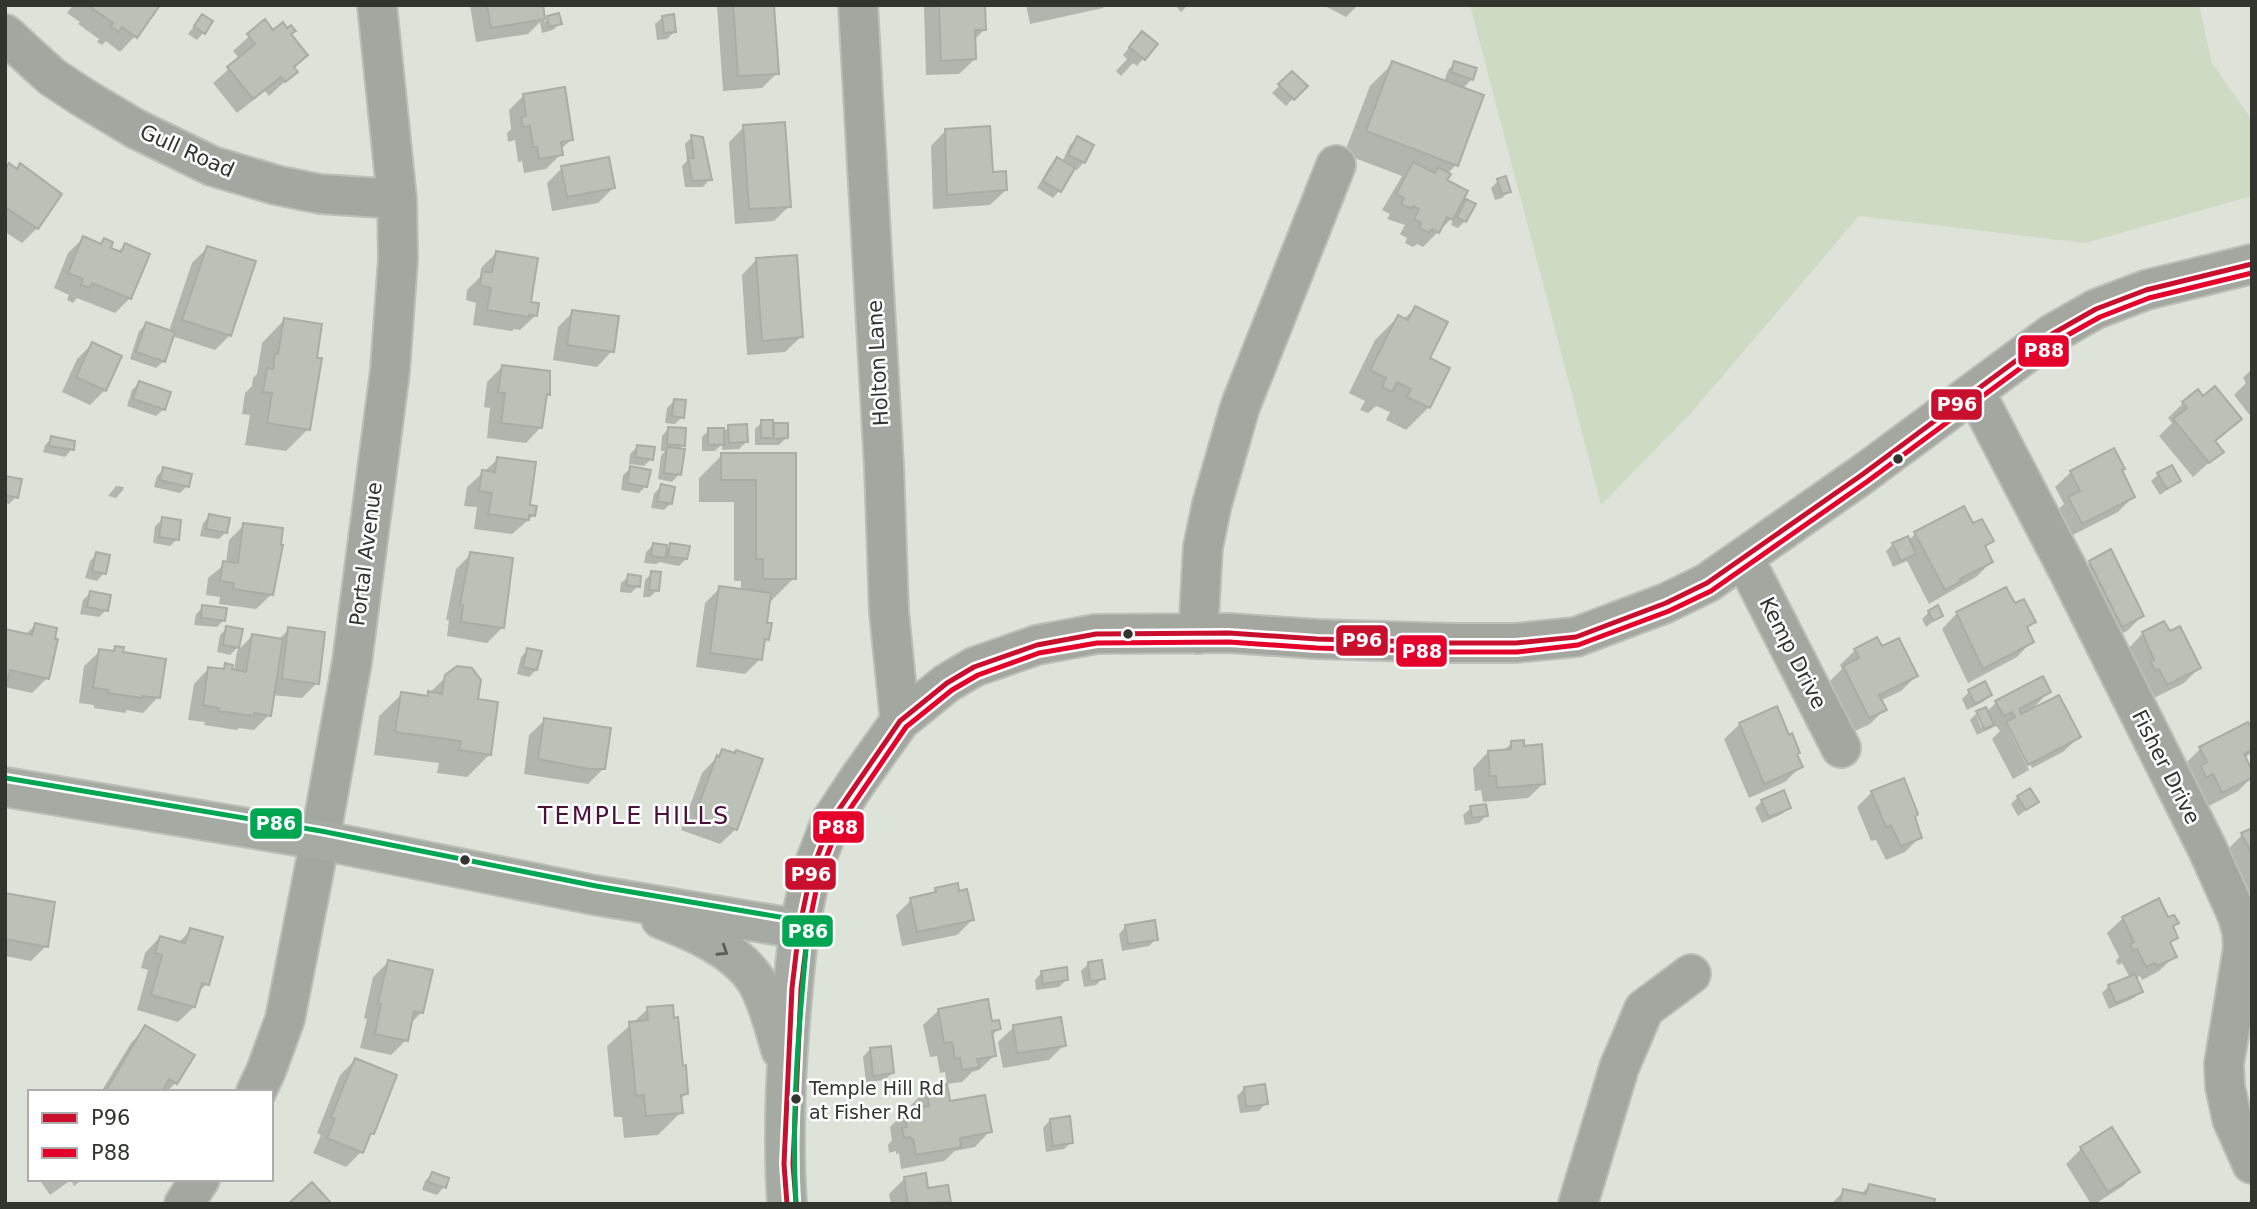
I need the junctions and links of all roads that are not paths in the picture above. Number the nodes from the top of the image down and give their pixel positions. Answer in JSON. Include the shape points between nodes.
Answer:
{"nodes":[{"id":1,"x":377,"y":5,"type":"edge"},
{"id":2,"x":858,"y":5,"type":"edge"},
{"id":3,"x":5,"y":34,"type":"edge"},
{"id":4,"x":1336,"y":165,"type":"dead end"},
{"id":5,"x":397,"y":199,"type":"junction"},
{"id":6,"x":2252,"y":264,"type":"edge"},
{"id":7,"x":1975,"y":392,"type":"junction"},
{"id":8,"x":1744,"y":558,"type":"junction"},
{"id":9,"x":1198,"y":634,"type":"junction"},
{"id":10,"x":900,"y":721,"type":"junction"},
{"id":11,"x":1841,"y":748,"type":"dead end"},
{"id":12,"x":5,"y":787,"type":"edge"},
{"id":13,"x":320,"y":840,"type":"junction"},
{"id":14,"x":594,"y":895,"type":"junction"},
{"id":15,"x":799,"y":929,"type":"junction"},
{"id":16,"x":1691,"y":974,"type":"dead end"},
{"id":17,"x":787,"y":1068,"type":"junction"},
{"id":18,"x":257,"y":1090,"type":"edge"},
{"id":19,"x":2252,"y":1164,"type":"edge"},
{"id":20,"x":199,"y":1181,"type":"edge"},
{"id":21,"x":184,"y":1204,"type":"edge"},
{"id":22,"x":787,"y":1204,"type":"edge"},
{"id":23,"x":1578,"y":1204,"type":"edge"}],
"edges":[{"from":1,"to":5,"type":"street","name":"Portal Avenue"},
{"from":2,"to":10,"type":"street","name":"Holton Lane","via":[[889,612]]},
{"from":3,"to":5,"type":"street","name":"Gull Road","via":[[52,77],[84,98],[212,166],[320,194]]},
{"from":4,"to":9,"type":"street","via":[[1240,407],[1203,547]]},
{"from":5,"to":13,"type":"street","name":"Portal Avenue","via":[[390,371],[352,662]]},
{"from":6,"to":7,"type":"street","via":[[2146,290],[2096,309],[2052,334]]},
{"from":7,"to":8,"type":"street"},
{"from":7,"to":19,"type":"street","name":"Fisher Drive","via":[[2238,917],[2243,948],[2224,1064],[2225,1086],[2232,1119]]},
{"from":8,"to":9,"type":"street","via":[[1666,603],[1576,636],[1516,643],[1451,643]]},
{"from":8,"to":11,"type":"street","name":"Kemp Drive"},
{"from":9,"to":10,"type":"street","via":[[1096,634],[1037,645],[974,667]]},
{"from":10,"to":15,"type":"street","via":[[831,821],[811,873]]},
{"from":12,"to":13,"type":"main road"},
{"from":13,"to":14,"type":"main road"},
{"from":13,"to":18,"type":"street","name":"Portal Avenue","via":[[285,1019]]},
{"from":14,"to":15,"type":"main road"},
{"from":14,"to":17,"type":"main road","one_way":true,"via":[[687,929],[747,969],[769,1010]]},
{"from":15,"to":17,"type":"main road"},
{"from":16,"to":23,"type":"street","via":[[1644,1009],[1619,1068]]},
{"from":17,"to":22,"type":"main road"},
{"from":20,"to":21,"type":"street"}]}
